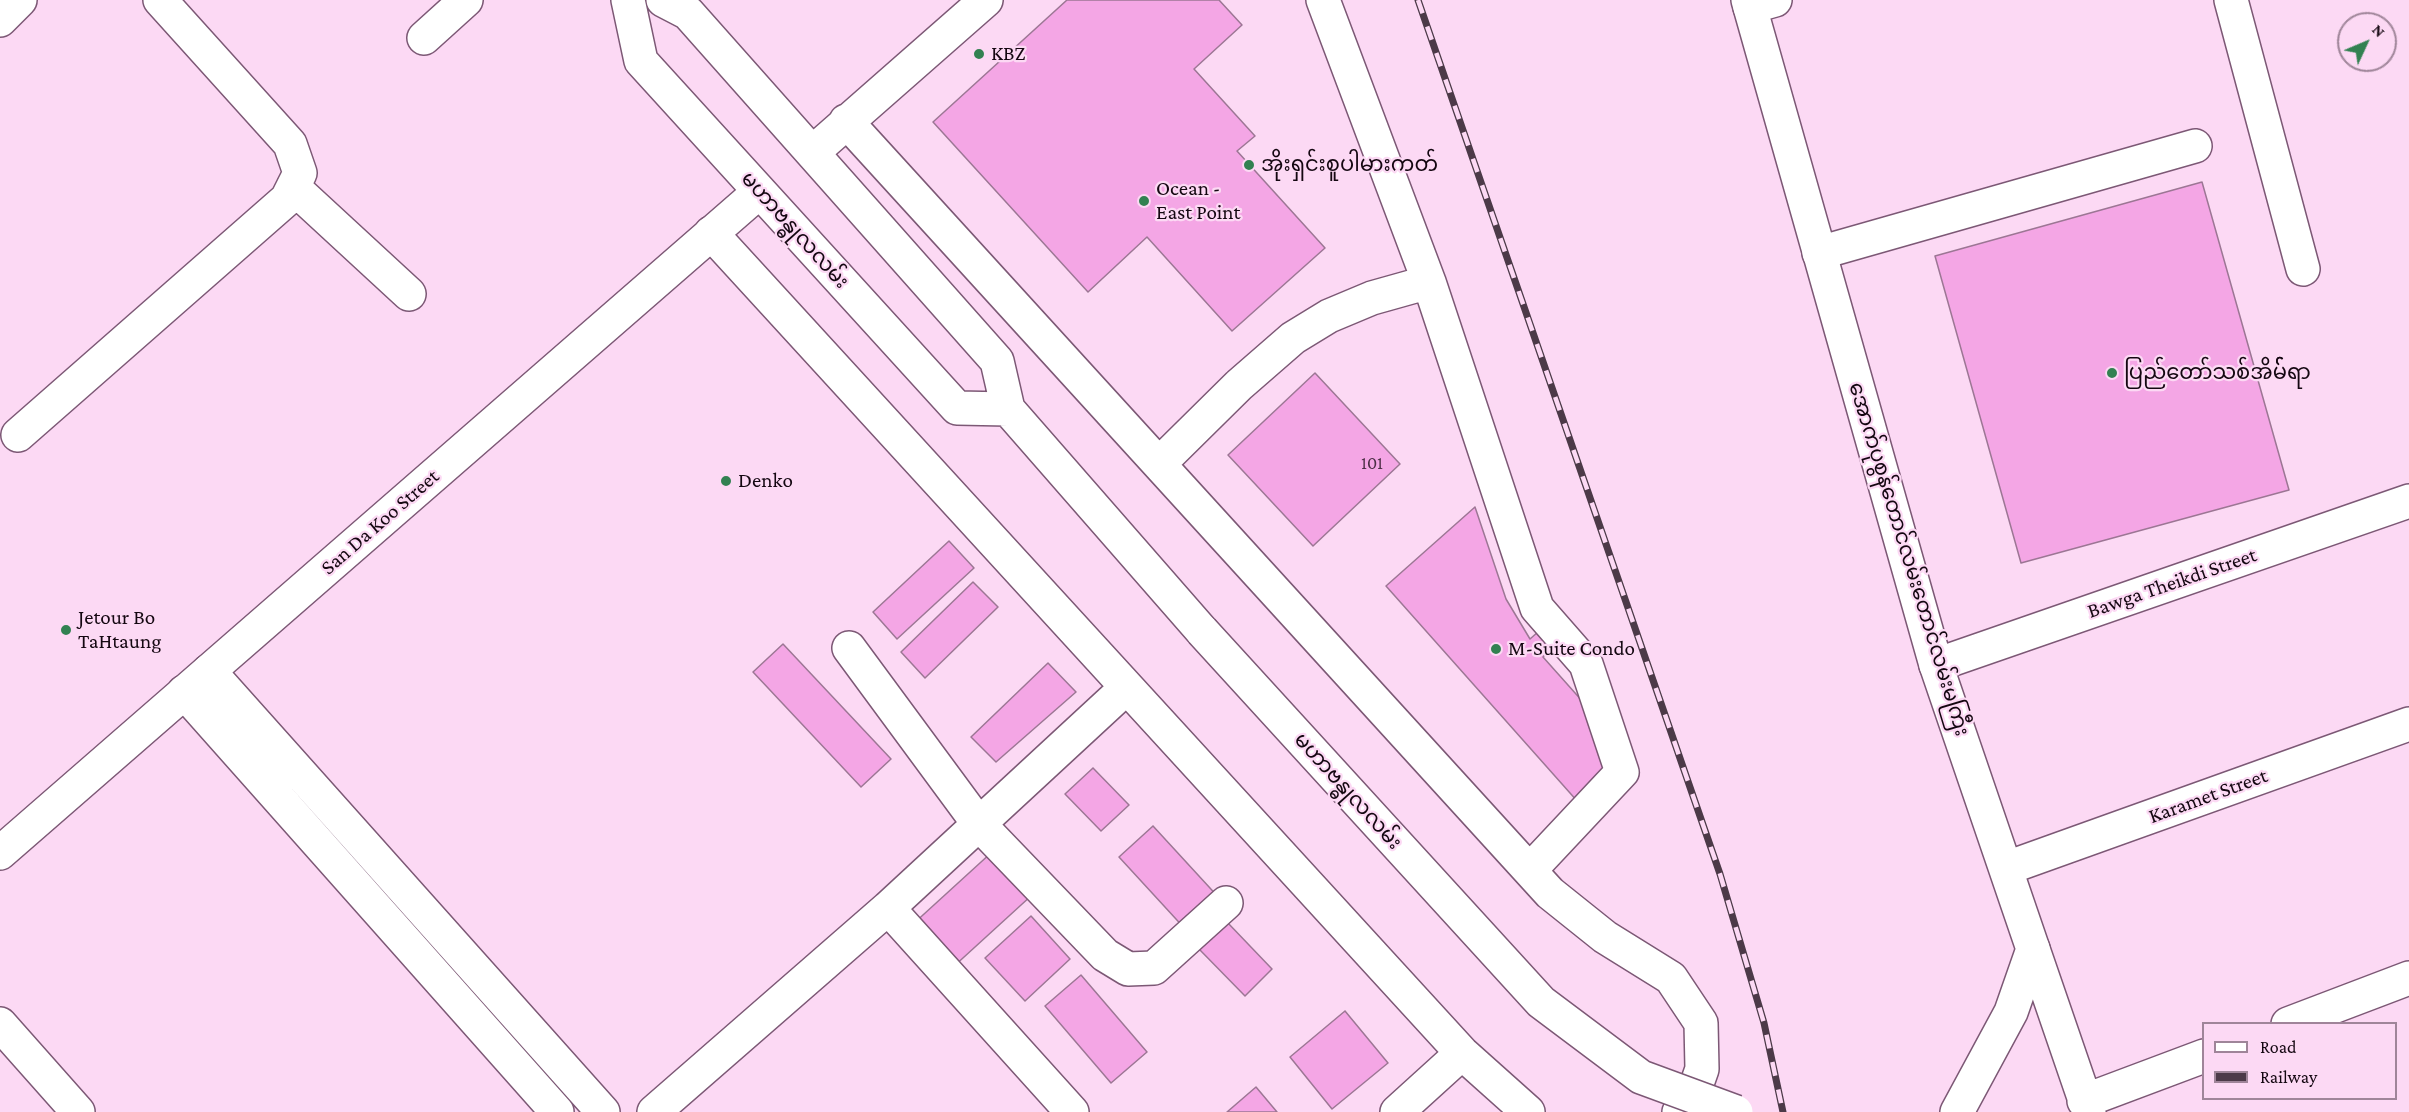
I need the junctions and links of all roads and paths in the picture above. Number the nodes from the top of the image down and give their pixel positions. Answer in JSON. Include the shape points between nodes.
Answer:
{"nodes":[{"id":1,"x":20,"y":0,"type":"edge"},
{"id":2,"x":160,"y":0,"type":"edge"},
{"id":3,"x":466,"y":0,"type":"edge"},
{"id":4,"x":628,"y":0,"type":"edge"},
{"id":5,"x":663,"y":0,"type":"edge"},
{"id":6,"x":986,"y":0,"type":"edge"},
{"id":7,"x":1323,"y":0,"type":"edge"},
{"id":8,"x":2231,"y":0,"type":"edge"},
{"id":9,"x":1758,"y":2,"type":"edge"},
{"id":10,"x":0,"y":20,"type":"edge"},
{"id":11,"x":424,"y":38,"type":"dead end"},
{"id":12,"x":846,"y":122,"type":"junction"},
{"id":13,"x":2195,"y":146,"type":"dead end"},
{"id":14,"x":813,"y":152,"type":"junction"},
{"id":15,"x":292,"y":187,"type":"junction"},
{"id":16,"x":759,"y":192,"type":"junction"},
{"id":17,"x":711,"y":233,"type":"junction"},
{"id":18,"x":1820,"y":253,"type":"junction"},
{"id":19,"x":2303,"y":269,"type":"dead end"},
{"id":20,"x":1429,"y":282,"type":"junction"},
{"id":21,"x":409,"y":294,"type":"dead end"},
{"id":22,"x":1008,"y":409,"type":"junction"},
{"id":23,"x":18,"y":435,"type":"dead end"},
{"id":24,"x":1160,"y":463,"type":"junction"},
{"id":25,"x":2409,"y":501,"type":"edge"},
{"id":26,"x":849,"y":648,"type":"dead end"},
{"id":27,"x":1936,"y":665,"type":"junction"},
{"id":28,"x":196,"y":682,"type":"junction"},
{"id":29,"x":1126,"y":688,"type":"junction"},
{"id":30,"x":2409,"y":724,"type":"edge"},
{"id":31,"x":978,"y":823,"type":"junction"},
{"id":32,"x":0,"y":853,"type":"edge"},
{"id":33,"x":2007,"y":868,"type":"junction"},
{"id":34,"x":1530,"y":870,"type":"junction"},
{"id":35,"x":1226,"y":903,"type":"dead end"},
{"id":36,"x":888,"y":908,"type":"junction"},
{"id":37,"x":422,"y":910,"type":"junction"},
{"id":38,"x":398,"y":934,"type":"junction"},
{"id":39,"x":2033,"y":949,"type":"junction"},
{"id":40,"x":2409,"y":978,"type":"edge"},
{"id":41,"x":2291,"y":1022,"type":"edge"},
{"id":42,"x":0,"y":1024,"type":"edge"},
{"id":43,"x":1461,"y":1053,"type":"junction"},
{"id":44,"x":2202,"y":1057,"type":"edge"},
{"id":45,"x":2086,"y":1106,"type":"edge"},
{"id":46,"x":78,"y":1112,"type":"edge"},
{"id":47,"x":557,"y":1112,"type":"edge"},
{"id":48,"x":603,"y":1112,"type":"edge"},
{"id":49,"x":654,"y":1112,"type":"edge"},
{"id":50,"x":1072,"y":1112,"type":"edge"},
{"id":51,"x":1397,"y":1112,"type":"edge"},
{"id":52,"x":1528,"y":1112,"type":"edge"},
{"id":53,"x":1679,"y":1112,"type":"edge"},
{"id":54,"x":1736,"y":1112,"type":"edge"},
{"id":55,"x":1957,"y":1112,"type":"edge"}],
"edges":[{"from":1,"to":10,"type":"street"},
{"from":2,"to":15,"type":"street","via":[[290,144],[300,173]]},
{"from":3,"to":11,"type":"street"},
{"from":4,"to":16,"type":"street","name":"မဟာဗန္ဓုလလမ်း","via":[[641,61]]},
{"from":5,"to":14,"type":"street","name":"မဟာဗန္ဓုလလမ်း","via":[[688,13]]},
{"from":6,"to":12,"type":"street"},
{"from":7,"to":20,"type":"street"},
{"from":8,"to":19,"type":"street"},
{"from":9,"to":18,"type":"street","name":"အောက်ပုစွန်တောင်လမ်းတောင်လမ်းမကြီး"},
{"from":12,"to":14,"type":"street"},
{"from":12,"to":24,"type":"street"},
{"from":13,"to":18,"type":"street"},
{"from":14,"to":22,"type":"street","name":"မဟာဗန္ဓုလလမ်း","via":[[997,361]]},
{"from":15,"to":21,"type":"street"},
{"from":15,"to":23,"type":"street","via":[[287,199]]},
{"from":16,"to":17,"type":"street","name":"San Da Koo Street"},
{"from":16,"to":22,"type":"street","name":"မဟာဗန္ဓုလလမ်း","via":[[957,408]]},
{"from":17,"to":28,"type":"street","name":"San Da Koo Street"},
{"from":17,"to":29,"type":"street"},
{"from":18,"to":27,"type":"street","name":"အောက်ပုစွန်တောင်လမ်းတောင်လမ်းမကြီး"},
{"from":20,"to":24,"type":"street","via":[[1372,297],[1293,338]]},
{"from":20,"to":34,"type":"street","via":[[1537,608],[1586,664],[1622,772]]},
{"from":22,"to":54,"type":"street","name":"မဟာဗန္ဓုလလမ်း","bridge":true,"via":[[1202,631],[1541,1002],[1641,1077]]},
{"from":24,"to":34,"type":"street"},
{"from":25,"to":27,"type":"street","name":"Bawga Theikdi Street"},
{"from":26,"to":31,"type":"street"},
{"from":27,"to":33,"type":"street","name":"အောက်ပုစွန်တောင်လမ်းတောင်လမ်းမကြီး"},
{"from":28,"to":32,"type":"street","name":"San Da Koo Street"},
{"from":28,"to":37,"type":"street"},
{"from":28,"to":38,"type":"street"},
{"from":29,"to":31,"type":"street"},
{"from":29,"to":43,"type":"street"},
{"from":30,"to":33,"type":"street","name":"Karamet Street"},
{"from":31,"to":35,"type":"street","via":[[1105,955],[1128,969],[1154,968]]},
{"from":31,"to":36,"type":"street"},
{"from":33,"to":39,"type":"street","name":"အောက်ပုစွန်တောင်လမ်းတောင်လမ်းမကြီး"},
{"from":34,"to":53,"type":"street","via":[[1605,938],[1671,978],[1701,1023],[1702,1069],[1693,1095]]},
{"from":36,"to":49,"type":"street"},
{"from":36,"to":50,"type":"street"},
{"from":37,"to":38,"type":"street"},
{"from":37,"to":48,"type":"street"},
{"from":38,"to":47,"type":"street"},
{"from":39,"to":45,"type":"street","name":"အောက်ပုစွန်တောင်လမ်းတောင်လမ်းမကြီး"},
{"from":39,"to":55,"type":"street","via":[[2011,1012]]},
{"from":40,"to":41,"type":"street"},
{"from":42,"to":46,"type":"street"},
{"from":43,"to":51,"type":"street"},
{"from":43,"to":52,"type":"street"},
{"from":44,"to":45,"type":"street"}]}
